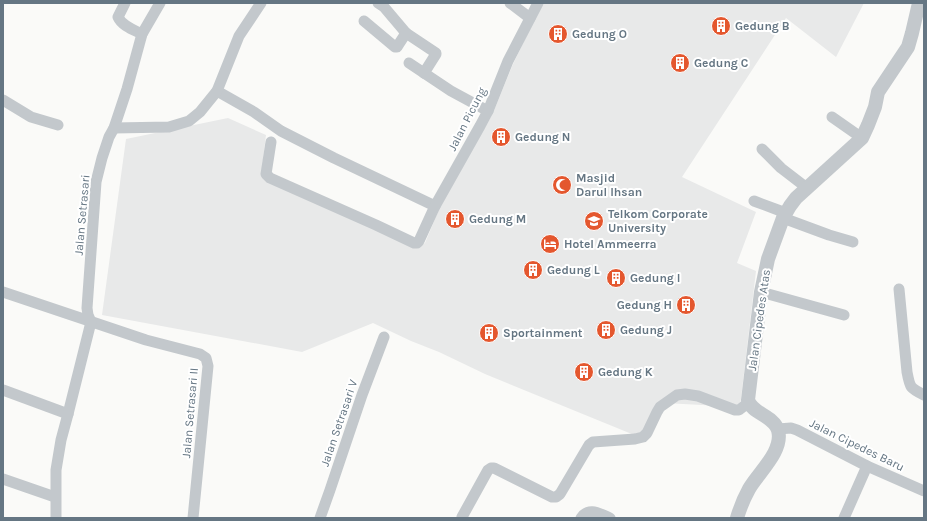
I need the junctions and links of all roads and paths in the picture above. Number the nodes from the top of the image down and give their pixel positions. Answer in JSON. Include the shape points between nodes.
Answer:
{"nodes":[{"id":1,"x":126,"y":3,"type":"edge"},
{"id":2,"x":160,"y":3,"type":"edge"},
{"id":3,"x":261,"y":3,"type":"edge"},
{"id":4,"x":378,"y":3,"type":"edge"},
{"id":5,"x":510,"y":3,"type":"edge"},
{"id":6,"x":538,"y":3,"type":"edge"},
{"id":7,"x":919,"y":3,"type":"edge"},
{"id":8,"x":530,"y":18,"type":"junction"},
{"id":9,"x":364,"y":21,"type":"dead end"},
{"id":10,"x":406,"y":33,"type":"junction"},
{"id":11,"x":142,"y":34,"type":"junction"},
{"id":12,"x":410,"y":62,"type":"dead end"},
{"id":13,"x":424,"y":73,"type":"junction"},
{"id":14,"x":216,"y":92,"type":"junction"},
{"id":15,"x":3,"y":100,"type":"edge"},
{"id":16,"x":488,"y":111,"type":"junction"},
{"id":17,"x":832,"y":118,"type":"dead end"},
{"id":18,"x":58,"y":125,"type":"dead end"},
{"id":19,"x":114,"y":128,"type":"junction"},
{"id":20,"x":862,"y":138,"type":"junction"},
{"id":21,"x":271,"y":142,"type":"dead end"},
{"id":22,"x":762,"y":149,"type":"dead end"},
{"id":23,"x":807,"y":188,"type":"junction"},
{"id":24,"x":754,"y":201,"type":"dead end"},
{"id":25,"x":435,"y":206,"type":"junction"},
{"id":26,"x":785,"y":216,"type":"junction"},
{"id":27,"x":853,"y":242,"type":"dead end"},
{"id":28,"x":899,"y":289,"type":"dead end"},
{"id":29,"x":3,"y":292,"type":"edge"},
{"id":30,"x":761,"y":292,"type":"junction"},
{"id":31,"x":844,"y":315,"type":"dead end"},
{"id":32,"x":91,"y":322,"type":"junction"},
{"id":33,"x":384,"y":338,"type":"dead end"},
{"id":34,"x":3,"y":390,"type":"edge"},
{"id":35,"x":924,"y":395,"type":"edge"},
{"id":36,"x":748,"y":403,"type":"junction"},
{"id":37,"x":68,"y":414,"type":"junction"},
{"id":38,"x":778,"y":429,"type":"junction"},
{"id":39,"x":867,"y":466,"type":"junction"},
{"id":40,"x":3,"y":479,"type":"edge"},
{"id":41,"x":924,"y":491,"type":"edge"},
{"id":42,"x":55,"y":497,"type":"junction"},
{"id":43,"x":586,"y":514,"type":"edge"},
{"id":44,"x":56,"y":518,"type":"edge"},
{"id":45,"x":193,"y":518,"type":"edge"},
{"id":46,"x":320,"y":518,"type":"edge"},
{"id":47,"x":463,"y":518,"type":"edge"},
{"id":48,"x":610,"y":518,"type":"edge"},
{"id":49,"x":737,"y":518,"type":"edge"},
{"id":50,"x":844,"y":518,"type":"edge"}],
"edges":[{"from":1,"to":11,"type":"street","via":[[118,17],[119,21]]},
{"from":2,"to":11,"type":"street","name":"Jalan Setrasari"},
{"from":3,"to":14,"type":"street","via":[[239,36]]},
{"from":4,"to":10,"type":"street"},
{"from":5,"to":8,"type":"street"},
{"from":6,"to":8,"type":"street","name":"Jalan Picung"},
{"from":7,"to":20,"type":"street","name":"Jalan Cipedes Atas","via":[[908,47],[878,92]]},
{"from":8,"to":16,"type":"street","name":"Jalan Picung","via":[[508,61]]},
{"from":9,"to":10,"type":"street","via":[[395,47]]},
{"from":10,"to":13,"type":"street","via":[[436,53]]},
{"from":11,"to":19,"type":"street","name":"Jalan Setrasari"},
{"from":12,"to":13,"type":"street"},
{"from":13,"to":16,"type":"street"},
{"from":14,"to":19,"type":"street","via":[[189,121],[169,127]]},
{"from":14,"to":25,"type":"street","via":[[254,112],[282,131]]},
{"from":15,"to":18,"type":"street","via":[[31,117]]},
{"from":16,"to":25,"type":"street","name":"Jalan Picung"},
{"from":17,"to":20,"type":"street"},
{"from":19,"to":32,"type":"street","name":"Jalan Setrasari","via":[[96,182],[88,308]]},
{"from":20,"to":23,"type":"street","name":"Jalan Cipedes Atas"},
{"from":21,"to":25,"type":"street","name":"Jalan Picung","via":[[267,176],[414,243],[419,241]]},
{"from":22,"to":23,"type":"street"},
{"from":23,"to":26,"type":"street","name":"Jalan Cipedes Atas","via":[[796,198]]},
{"from":24,"to":26,"type":"street"},
{"from":26,"to":27,"type":"street","via":[[829,235]]},
{"from":26,"to":30,"type":"street","name":"Jalan Cipedes Atas","via":[[768,259]]},
{"from":28,"to":35,"type":"street","via":[[909,383],[913,389]]},
{"from":29,"to":32,"type":"street"},
{"from":30,"to":31,"type":"street"},
{"from":30,"to":36,"type":"street","name":"Jalan Cipedes Atas"},
{"from":32,"to":37,"type":"street","name":"Jalan Setrasari"},
{"from":32,"to":45,"type":"street","name":"Jalan Setrasari II","via":[[200,354],[206,358],[208,366]]},
{"from":33,"to":46,"type":"street","name":"Jalan Setrasari V"},
{"from":34,"to":37,"type":"street"},
{"from":36,"to":38,"type":"street","via":[[770,419]]},
{"from":36,"to":47,"type":"street","via":[[735,410],[698,396],[677,395],[660,407],[643,437],[598,441],[589,445],[556,497],[491,468]]},
{"from":37,"to":42,"type":"street","name":"Jalan Setrasari","via":[[56,470]]},
{"from":38,"to":39,"type":"street","name":"Jalan Cipedes Baru","via":[[797,430]]},
{"from":38,"to":49,"type":"street","via":[[779,438],[775,451],[749,489]]},
{"from":39,"to":41,"type":"street","name":"Jalan Cipedes Baru"},
{"from":39,"to":50,"type":"street"},
{"from":40,"to":42,"type":"street"},
{"from":42,"to":44,"type":"street","name":"Jalan Setrasari"},
{"from":43,"to":48,"type":"street","via":[[596,512]]}]}
